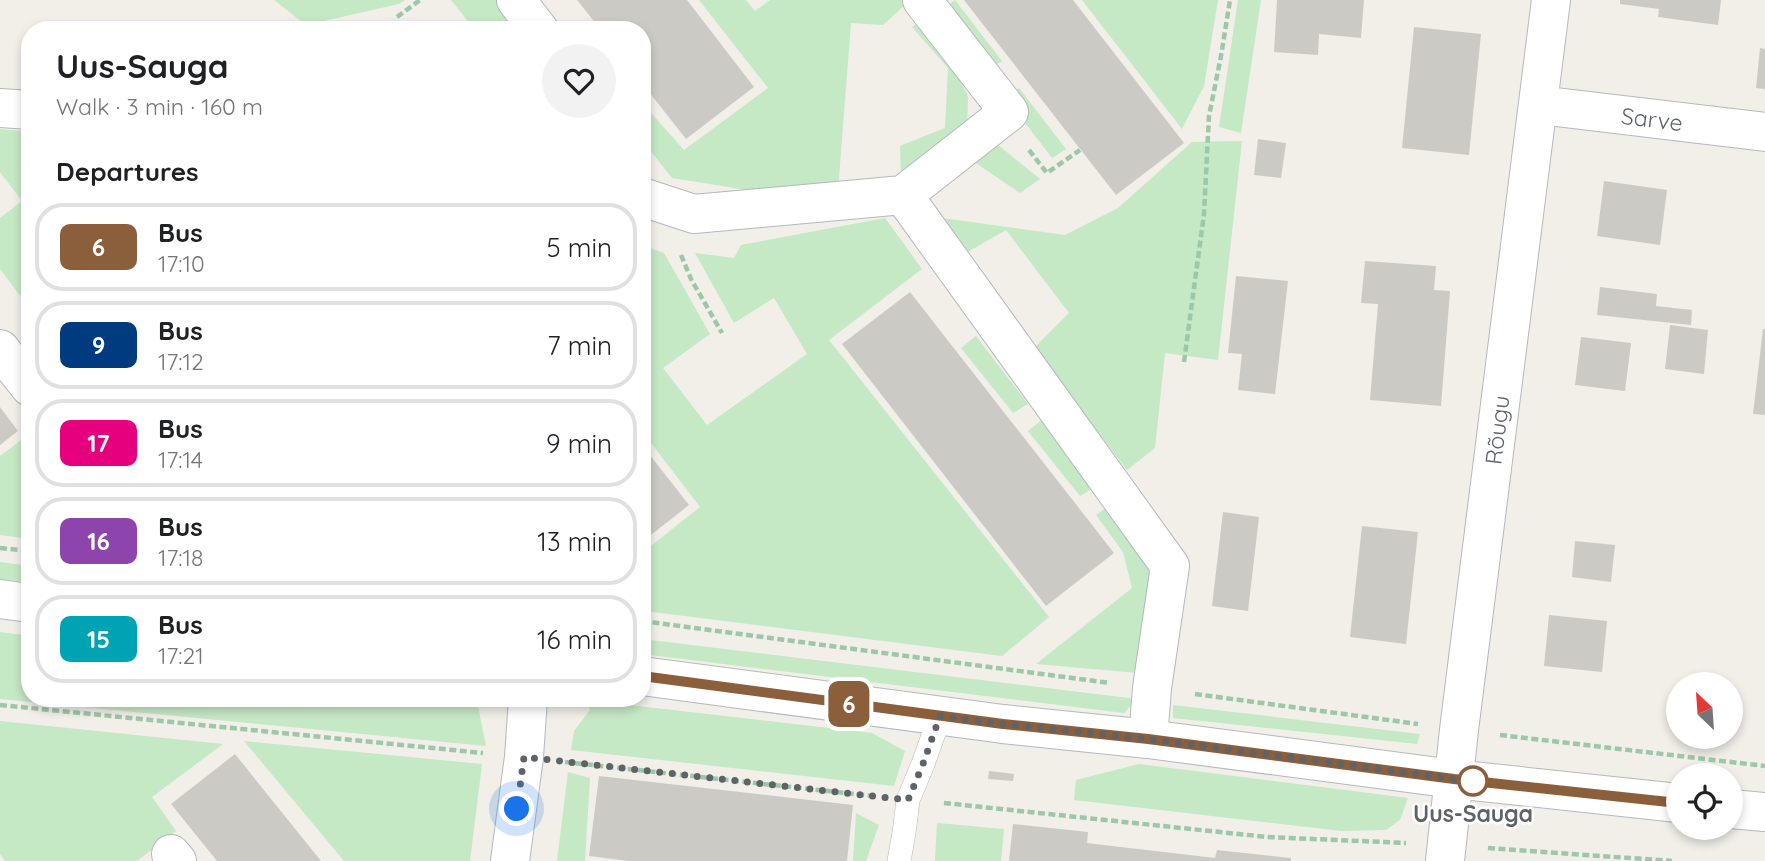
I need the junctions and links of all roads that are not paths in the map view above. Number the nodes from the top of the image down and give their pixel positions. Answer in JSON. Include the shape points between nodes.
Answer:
{"nodes":[{"id":1,"x":516,"y":0,"type":"edge"},
{"id":2,"x":922,"y":0,"type":"edge"},
{"id":3,"x":1551,"y":0,"type":"edge"},
{"id":4,"x":532,"y":21,"type":"edge"},
{"id":5,"x":1539,"y":105,"type":"junction"},
{"id":6,"x":0,"y":108,"type":"edge"},
{"id":7,"x":21,"y":109,"type":"edge"},
{"id":8,"x":1765,"y":132,"type":"edge"},
{"id":9,"x":903,"y":195,"type":"junction"},
{"id":10,"x":651,"y":200,"type":"edge"},
{"id":11,"x":0,"y":349,"type":"edge"},
{"id":12,"x":21,"y":376,"type":"edge"},
{"id":13,"x":0,"y":599,"type":"edge"},
{"id":14,"x":21,"y":602,"type":"edge"},
{"id":15,"x":651,"y":677,"type":"edge"},
{"id":16,"x":527,"y":707,"type":"edge"},
{"id":17,"x":940,"y":716,"type":"junction"},
{"id":18,"x":1148,"y":739,"type":"junction"},
{"id":19,"x":1454,"y":779,"type":"junction"},
{"id":20,"x":1666,"y":802,"type":"edge"},
{"id":21,"x":1743,"y":810,"type":"edge"},
{"id":22,"x":1765,"y":813,"type":"edge"},
{"id":23,"x":1446,"y":853,"type":"edge"},
{"id":24,"x":510,"y":861,"type":"edge"},
{"id":25,"x":899,"y":861,"type":"edge"}],
"edges":[{"from":1,"to":4,"type":"street"},
{"from":2,"to":9,"type":"street","via":[[1009,112]]},
{"from":3,"to":5,"type":"street","name":"Rõugu"},
{"from":5,"to":8,"type":"street","name":"Sarve"},
{"from":5,"to":19,"type":"street","name":"Rõugu"},
{"from":6,"to":7,"type":"street"},
{"from":9,"to":10,"type":"street","via":[[694,214]]},
{"from":9,"to":18,"type":"street","via":[[1170,566]]},
{"from":11,"to":12,"type":"street"},
{"from":13,"to":14,"type":"street"},
{"from":15,"to":17,"type":"street"},
{"from":16,"to":24,"type":"street"},
{"from":17,"to":18,"type":"street"},
{"from":17,"to":25,"type":"lane","via":[[908,800]]},
{"from":18,"to":19,"type":"street"},
{"from":19,"to":20,"type":"street"},
{"from":19,"to":23,"type":"street","name":"Rõugu"},
{"from":21,"to":22,"type":"street"}]}
